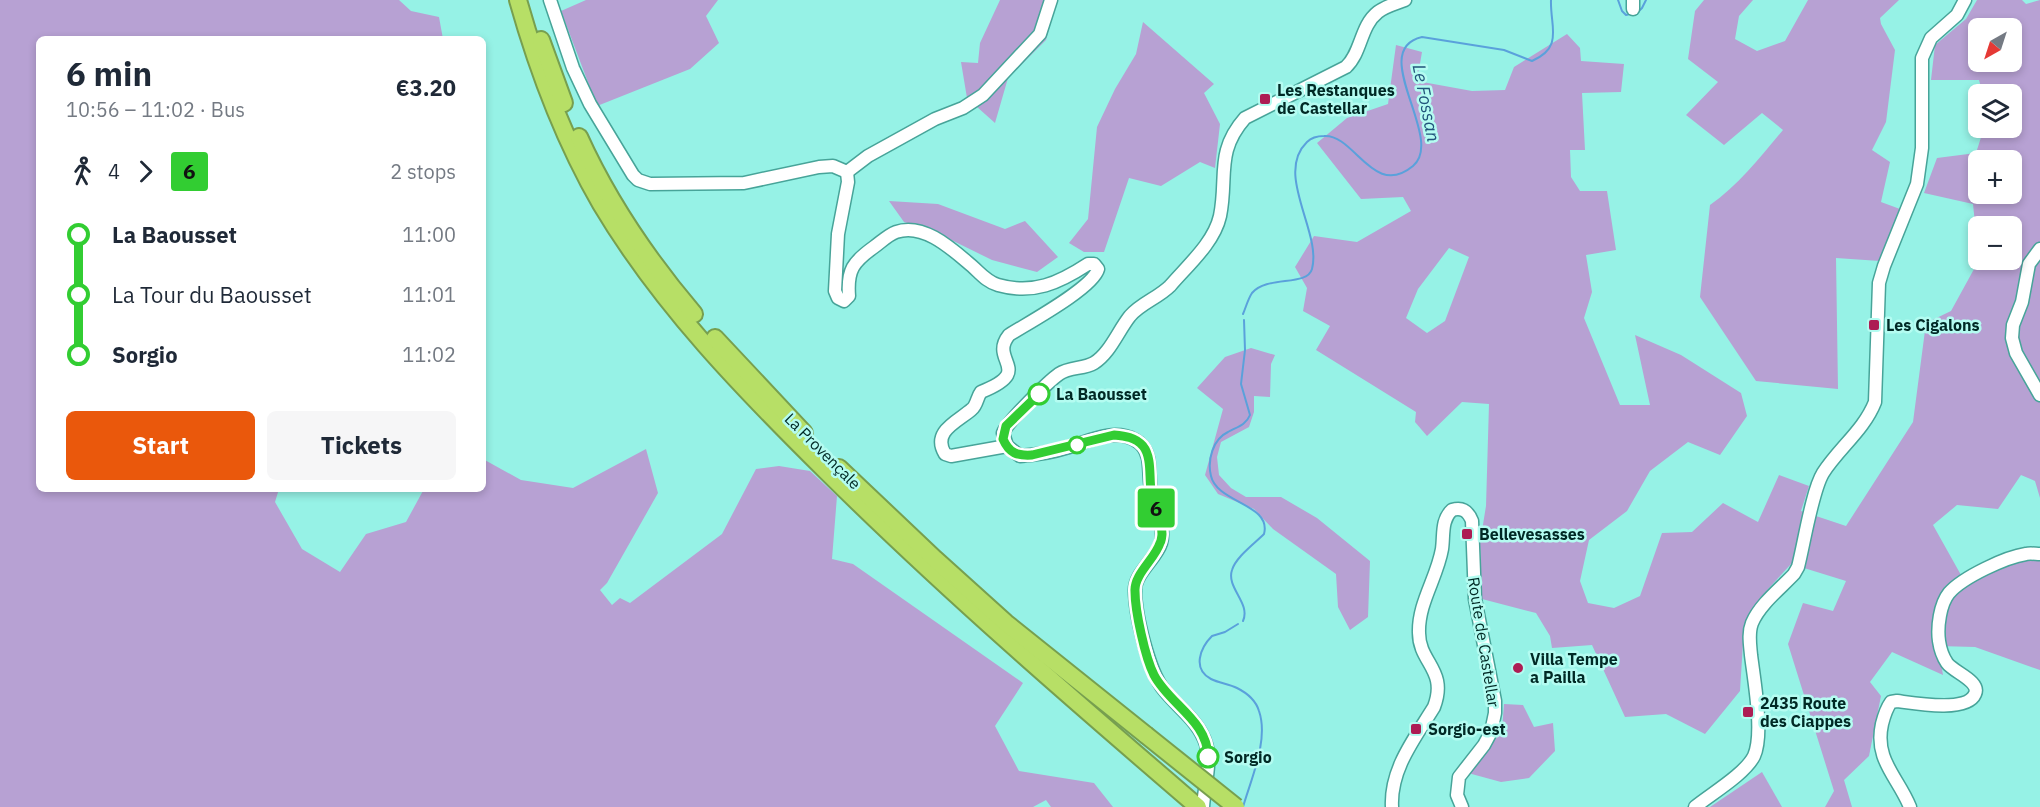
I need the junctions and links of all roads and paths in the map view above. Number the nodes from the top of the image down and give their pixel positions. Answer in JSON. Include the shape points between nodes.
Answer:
{"nodes":[{"id":1,"x":518,"y":0,"type":"edge"},
{"id":2,"x":530,"y":0,"type":"edge"},
{"id":3,"x":549,"y":0,"type":"edge"},
{"id":4,"x":1051,"y":0,"type":"edge"},
{"id":5,"x":1405,"y":0,"type":"edge"},
{"id":6,"x":1965,"y":0,"type":"edge"},
{"id":7,"x":847,"y":172,"type":"junction"},
{"id":8,"x":2040,"y":249,"type":"edge"},
{"id":9,"x":2040,"y":395,"type":"edge"},
{"id":10,"x":1006,"y":446,"type":"junction"},
{"id":11,"x":812,"y":449,"type":"junction"},
{"id":12,"x":2040,"y":554,"type":"edge"},
{"id":13,"x":931,"y":563,"type":"junction"},
{"id":14,"x":1198,"y":807,"type":"edge"},
{"id":15,"x":1203,"y":807,"type":"edge"},
{"id":16,"x":1236,"y":807,"type":"edge"},
{"id":17,"x":1392,"y":807,"type":"edge"},
{"id":18,"x":1462,"y":807,"type":"edge"},
{"id":19,"x":1695,"y":807,"type":"edge"},
{"id":20,"x":1910,"y":807,"type":"edge"}],
"edges":[{"from":1,"to":11,"type":"highway","name":"La Provençale","via":[[553,107],[624,241],[702,341]]},
{"from":2,"to":11,"type":"highway","name":"La Provençale","via":[[565,105],[618,209],[690,309]]},
{"from":3,"to":7,"type":"street","via":[[590,104],[638,180],[650,184],[744,183],[819,167],[833,166]]},
{"from":4,"to":7,"type":"street","via":[[1040,33],[983,95],[868,156]]},
{"from":5,"to":10,"type":"street","via":[[1386,7],[1371,19],[1353,61],[1346,67],[1254,112],[1234,131],[1225,157],[1220,216],[1209,240],[1167,288],[1130,317],[1102,356],[1094,363],[1060,373],[1012,418],[1003,433]]},
{"from":6,"to":19,"type":"street","via":[[1957,15],[1931,38],[1922,58],[1922,148],[1917,184],[1879,283],[1875,402],[1862,426],[1823,474],[1798,567],[1752,623],[1750,646],[1758,720],[1754,756],[1746,768]]},
{"from":7,"to":10,"type":"street","via":[[835,291],[844,301],[849,296],[848,279],[857,261],[894,232],[904,230],[927,234],[997,284],[1053,285],[1088,264],[1098,269],[1096,276],[1077,292],[1009,334],[1003,349],[1009,371],[1006,379],[981,392],[973,409],[949,425],[941,441],[941,448],[951,456]]},
{"from":8,"to":9,"type":"street","via":[[2029,264],[2012,338],[2016,353]]},
{"from":10,"to":15,"type":"street","via":[[1020,456],[1032,455],[1114,435],[1136,440],[1144,448],[1162,535],[1137,581],[1138,612],[1154,674],[1194,722],[1206,743]]},
{"from":11,"to":13,"type":"highway","name":"La Provençale"},
{"from":12,"to":20,"type":"street","via":[[2026,554],[1996,564],[1959,584],[1943,604],[1941,650],[1953,669],[1976,688],[1972,699],[1944,706],[1897,701],[1886,709],[1880,736],[1884,761]]},
{"from":13,"to":14,"type":"highway","name":"La Provençale"},
{"from":13,"to":16,"type":"highway","name":"La Provençale","bridge":true},
{"from":17,"to":18,"type":"street","name":"Route de Castellar","via":[[1394,775],[1438,695],[1436,676],[1421,646],[1420,616],[1442,551],[1446,517],[1460,508],[1472,521],[1474,591],[1495,707],[1491,732],[1459,777],[1457,795]]}]}
